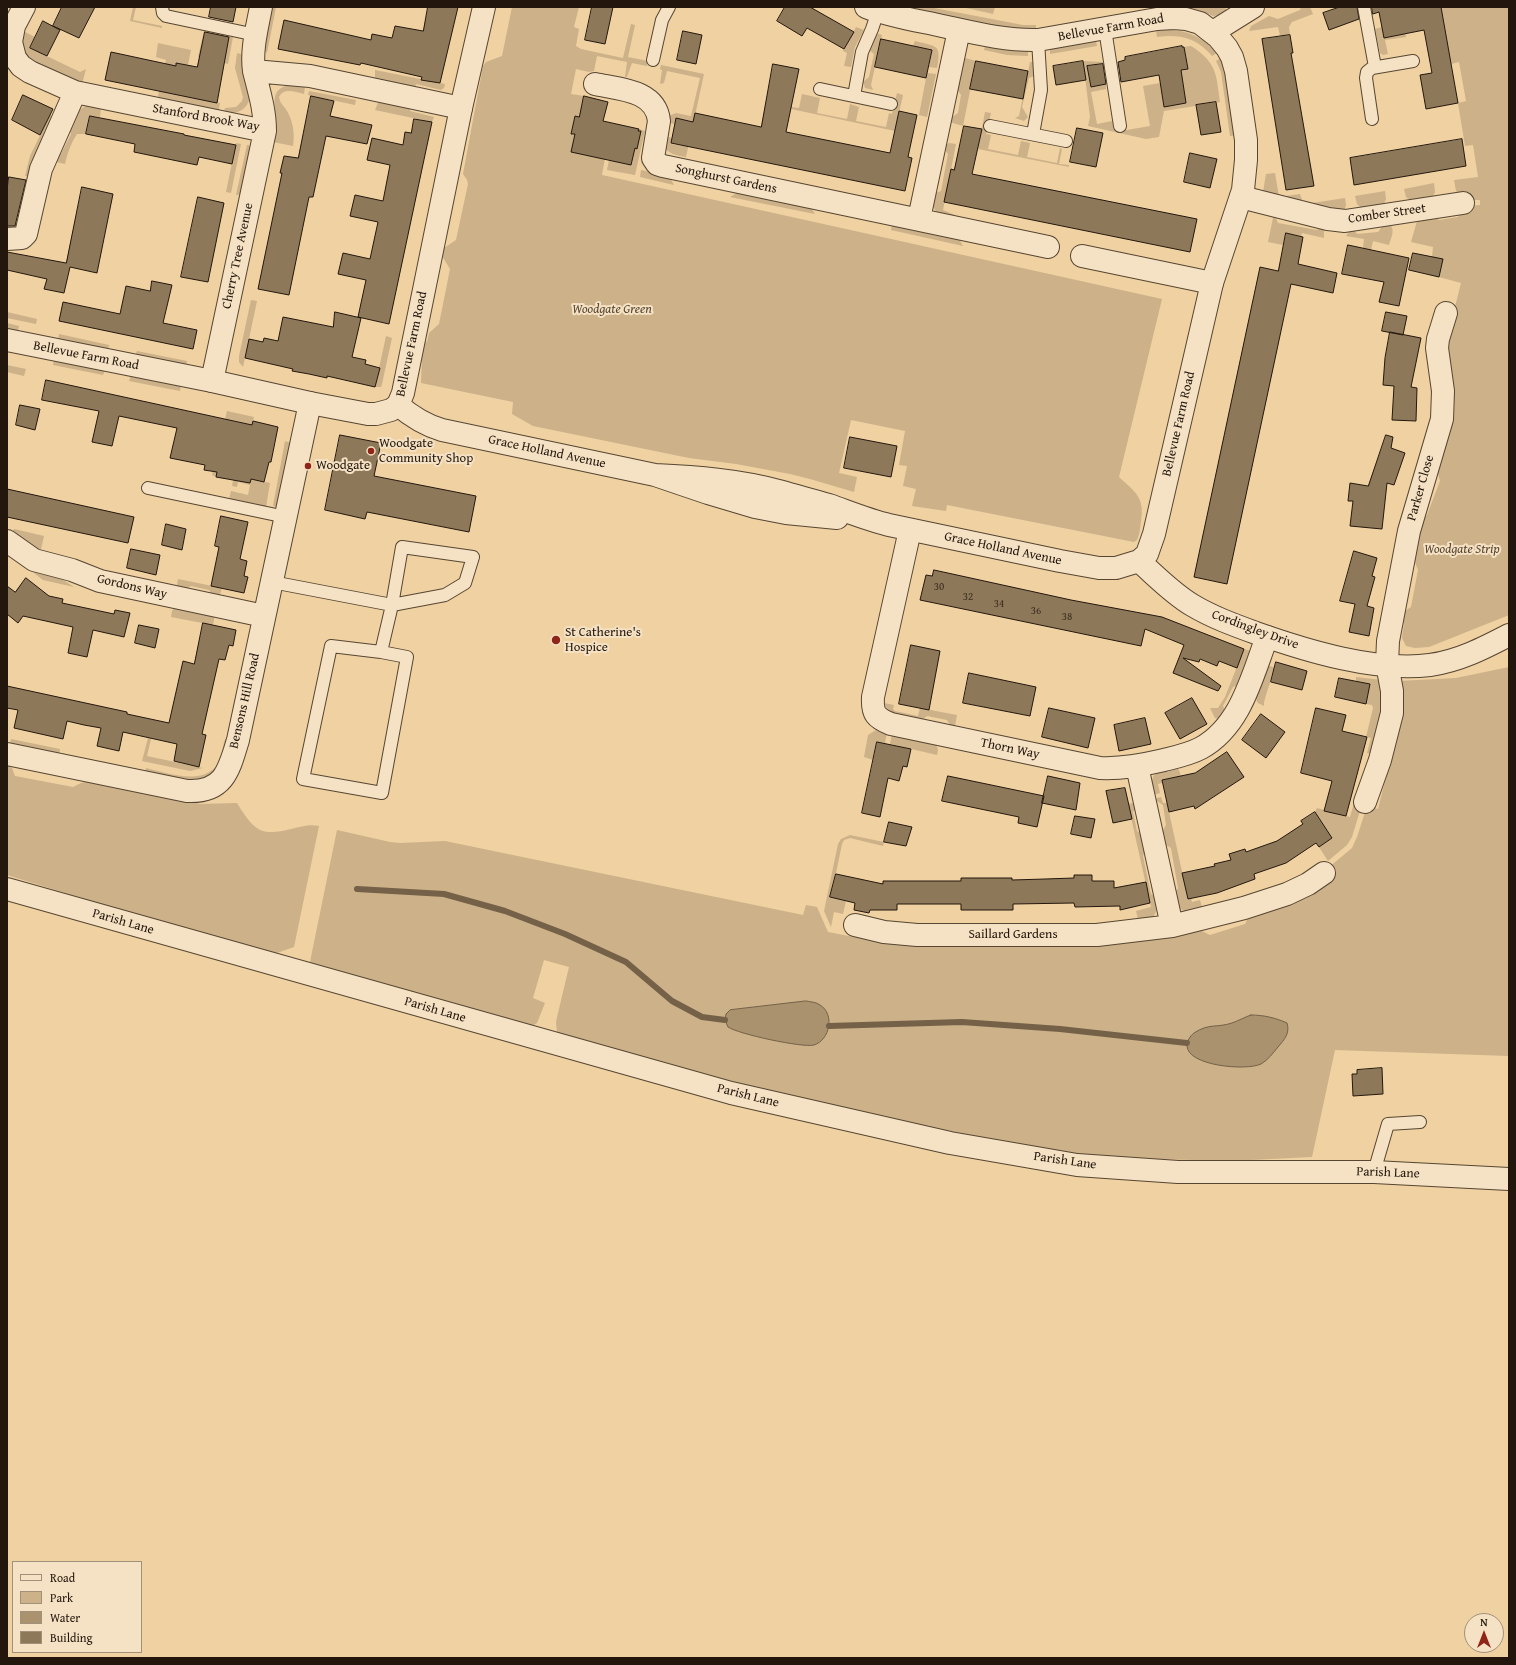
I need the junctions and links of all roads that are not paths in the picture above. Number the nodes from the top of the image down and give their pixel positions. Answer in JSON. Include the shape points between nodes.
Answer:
{"nodes":[{"id":1,"x":24,"y":7,"type":"edge"},
{"id":2,"x":162,"y":7,"type":"edge"},
{"id":3,"x":262,"y":7,"type":"edge"},
{"id":4,"x":484,"y":7,"type":"edge"},
{"id":5,"x":669,"y":7,"type":"edge"},
{"id":6,"x":1253,"y":7,"type":"edge"},
{"id":7,"x":1364,"y":7,"type":"edge"},
{"id":8,"x":872,"y":9,"type":"edge"},
{"id":9,"x":1105,"y":29,"type":"junction"},
{"id":10,"x":959,"y":30,"type":"junction"},
{"id":11,"x":1213,"y":32,"type":"junction"},
{"id":12,"x":256,"y":34,"type":"junction"},
{"id":13,"x":1038,"y":40,"type":"junction"},
{"id":14,"x":653,"y":60,"type":"dead end"},
{"id":15,"x":1413,"y":61,"type":"dead end"},
{"id":16,"x":1375,"y":67,"type":"junction"},
{"id":17,"x":254,"y":71,"type":"junction"},
{"id":18,"x":595,"y":84,"type":"dead end"},
{"id":19,"x":820,"y":89,"type":"dead end"},
{"id":20,"x":75,"y":92,"type":"junction"},
{"id":21,"x":854,"y":96,"type":"junction"},
{"id":22,"x":891,"y":104,"type":"dead end"},
{"id":23,"x":461,"y":108,"type":"junction"},
{"id":24,"x":1372,"y":119,"type":"dead end"},
{"id":25,"x":990,"y":126,"type":"dead end"},
{"id":26,"x":1120,"y":126,"type":"dead end"},
{"id":27,"x":264,"y":131,"type":"junction"},
{"id":28,"x":1033,"y":134,"type":"junction"},
{"id":29,"x":1066,"y":141,"type":"dead end"},
{"id":30,"x":1240,"y":197,"type":"junction"},
{"id":31,"x":1463,"y":203,"type":"dead end"},
{"id":32,"x":919,"y":219,"type":"junction"},
{"id":33,"x":7,"y":239,"type":"edge"},
{"id":34,"x":1048,"y":247,"type":"dead end"},
{"id":35,"x":1082,"y":256,"type":"dead end"},
{"id":36,"x":1212,"y":283,"type":"junction"},
{"id":37,"x":1446,"y":313,"type":"dead end"},
{"id":38,"x":7,"y":340,"type":"edge"},
{"id":39,"x":212,"y":381,"type":"junction"},
{"id":40,"x":310,"y":403,"type":"junction"},
{"id":41,"x":398,"y":405,"type":"junction"},
{"id":42,"x":148,"y":488,"type":"dead end"},
{"id":43,"x":286,"y":517,"type":"junction"},
{"id":44,"x":910,"y":530,"type":"junction"},
{"id":45,"x":7,"y":541,"type":"edge"},
{"id":46,"x":1138,"y":561,"type":"junction"},
{"id":47,"x":272,"y":582,"type":"junction"},
{"id":48,"x":392,"y":605,"type":"junction"},
{"id":49,"x":264,"y":616,"type":"junction"},
{"id":50,"x":1509,"y":635,"type":"edge"},
{"id":51,"x":1267,"y":637,"type":"junction"},
{"id":52,"x":381,"y":652,"type":"junction"},
{"id":53,"x":1387,"y":664,"type":"junction"},
{"id":54,"x":7,"y":754,"type":"edge"},
{"id":55,"x":1137,"y":766,"type":"junction"},
{"id":56,"x":1365,"y":802,"type":"dead end"},
{"id":57,"x":1324,"y":873,"type":"dead end"},
{"id":58,"x":7,"y":889,"type":"edge"},
{"id":59,"x":855,"y":925,"type":"dead end"},
{"id":60,"x":1172,"y":926,"type":"junction"},
{"id":61,"x":1420,"y":1122,"type":"dead end"},
{"id":62,"x":1374,"y":1172,"type":"junction"},
{"id":63,"x":1509,"y":1179,"type":"edge"}],
"edges":[{"from":1,"to":20,"type":"street","name":"Stanford Brook Way","via":[[12,34],[15,58],[30,72]]},
{"from":2,"to":12,"type":"lane","via":[[166,16]]},
{"from":3,"to":12,"type":"street","name":"Stanford Brook Way"},
{"from":4,"to":23,"type":"street","name":"Bellevue Farm Road"},
{"from":5,"to":14,"type":"lane","via":[[662,20]]},
{"from":6,"to":11,"type":"street"},
{"from":7,"to":16,"type":"lane"},
{"from":8,"to":10,"type":"street","name":"Bellevue Farm Road"},
{"from":8,"to":21,"type":"lane","via":[[872,29],[862,52]]},
{"from":9,"to":11,"type":"street","name":"Bellevue Farm Road","via":[[1174,18],[1200,24]]},
{"from":9,"to":13,"type":"street","name":"Bellevue Farm Road"},
{"from":9,"to":26,"type":"lane"},
{"from":10,"to":13,"type":"street","name":"Bellevue Farm Road","via":[[1000,38]]},
{"from":10,"to":32,"type":"street"},
{"from":11,"to":30,"type":"street","name":"Bellevue Farm Road","via":[[1227,48],[1236,71],[1246,140],[1245,175]]},
{"from":12,"to":17,"type":"street","name":"Stanford Brook Way"},
{"from":13,"to":28,"type":"lane","via":[[1041,90]]},
{"from":15,"to":16,"type":"lane"},
{"from":16,"to":24,"type":"lane","via":[[1367,72],[1366,78]]},
{"from":17,"to":23,"type":"street","via":[[310,76]]},
{"from":17,"to":27,"type":"street","name":"Stanford Brook Way","via":[[265,117]]},
{"from":18,"to":32,"type":"street","name":"Songhurst Gardens","via":[[639,93],[654,106],[659,121],[653,158],[657,164]]},
{"from":19,"to":21,"type":"lane"},
{"from":20,"to":27,"type":"street","name":"Stanford Brook Way"},
{"from":20,"to":33,"type":"street","via":[[41,169],[26,234],[22,238]]},
{"from":21,"to":22,"type":"lane"},
{"from":23,"to":41,"type":"street","name":"Bellevue Farm Road","via":[[403,394]]},
{"from":25,"to":28,"type":"lane"},
{"from":27,"to":39,"type":"street","name":"Cherry Tree Avenue"},
{"from":28,"to":29,"type":"lane"},
{"from":30,"to":31,"type":"street","name":"Comber Street","via":[[1345,221]]},
{"from":30,"to":36,"type":"street","name":"Bellevue Farm Road"},
{"from":32,"to":34,"type":"street","name":"Songhurst Gardens"},
{"from":35,"to":36,"type":"street"},
{"from":36,"to":46,"type":"street","name":"Bellevue Farm Road","via":[[1154,534],[1147,554]]},
{"from":37,"to":53,"type":"street","name":"Parker Close","via":[[1437,348],[1444,391],[1442,419],[1409,531],[1388,641]]},
{"from":38,"to":39,"type":"street","name":"Bellevue Farm Road"},
{"from":39,"to":40,"type":"street","name":"Bellevue Farm Road"},
{"from":40,"to":41,"type":"street","name":"Bellevue Farm Road","via":[[368,414],[391,410]]},
{"from":40,"to":43,"type":"street","name":"Bensons Hill Road"},
{"from":41,"to":44,"type":"street","name":"Grace Holland Avenue","via":[[413,417],[442,430],[655,475],[741,482]]},
{"from":42,"to":43,"type":"lane"},
{"from":43,"to":47,"type":"street","name":"Bensons Hill Road"},
{"from":44,"to":46,"type":"street","name":"Grace Holland Avenue","via":[[1099,568],[1116,568]]},
{"from":44,"to":55,"type":"street","name":"Thorn Way","via":[[873,697],[872,705],[880,720],[1100,768],[1120,769]]},
{"from":45,"to":49,"type":"street","name":"Gordons Way","via":[[34,560],[100,581]]},
{"from":46,"to":51,"type":"street","name":"Cordingley Drive","via":[[1192,605],[1218,619]]},
{"from":47,"to":48,"type":"lane"},
{"from":47,"to":49,"type":"street","name":"Bensons Hill Road"},
{"from":48,"to":48,"type":"lane","via":[[445,595],[465,583],[473,557],[402,547]]},
{"from":48,"to":52,"type":"lane"},
{"from":49,"to":54,"type":"street","name":"Bensons Hill Road","via":[[238,740],[228,770],[216,786],[198,792],[187,792]]},
{"from":50,"to":53,"type":"street","name":"Cordingley Drive","via":[[1468,656],[1445,662],[1416,666]]},
{"from":51,"to":53,"type":"street","name":"Cordingley Drive","via":[[1345,659]]},
{"from":51,"to":55,"type":"street","name":"Thorn Way","via":[[1244,697],[1229,723],[1212,741],[1201,749]]},
{"from":52,"to":52,"type":"lane","via":[[407,657],[382,792],[303,779],[332,646]]},
{"from":53,"to":56,"type":"street","via":[[1392,713],[1380,760]]},
{"from":55,"to":60,"type":"street"},
{"from":57,"to":60,"type":"street","name":"Saillard Gardens","via":[[1308,884],[1267,902]]},
{"from":58,"to":62,"type":"street","name":"Parish Lane","via":[[731,1093],[950,1143],[1077,1165],[1178,1172]]},
{"from":59,"to":60,"type":"street","name":"Saillard Gardens","via":[[884,932],[917,935],[991,936],[1097,935]]},
{"from":61,"to":62,"type":"lane","via":[[1388,1124]]},
{"from":62,"to":63,"type":"street","name":"Parish Lane"}]}
